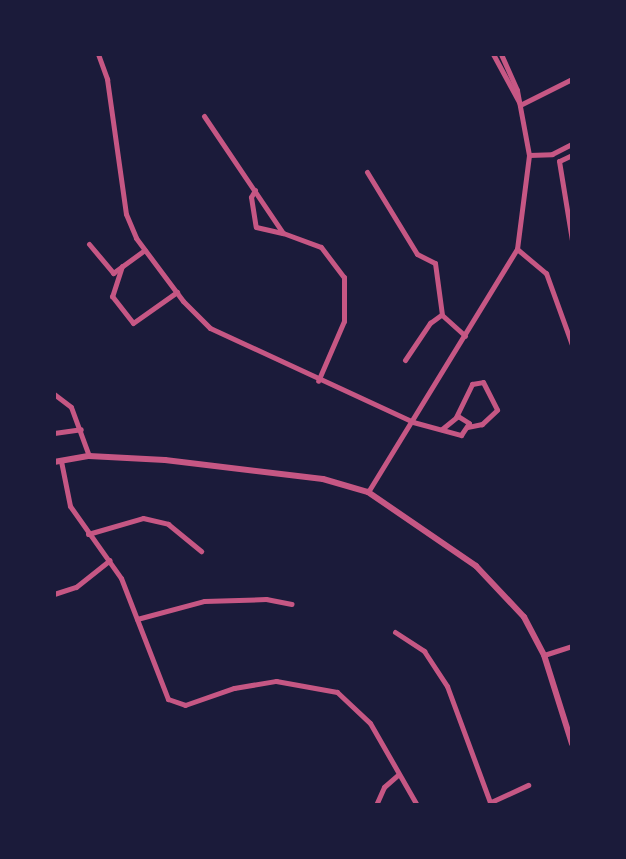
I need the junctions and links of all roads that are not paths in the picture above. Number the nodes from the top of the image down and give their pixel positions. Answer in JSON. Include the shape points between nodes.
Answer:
{"nodes":[{"id":1,"x":98,"y":54,"type":"edge"},
{"id":2,"x":493,"y":54,"type":"edge"},
{"id":3,"x":501,"y":54,"type":"edge"},
{"id":4,"x":572,"y":79,"type":"edge"},
{"id":5,"x":520,"y":105,"type":"junction"},
{"id":6,"x":204,"y":116,"type":"dead end"},
{"id":7,"x":572,"y":144,"type":"edge"},
{"id":8,"x":529,"y":155,"type":"junction"},
{"id":9,"x":572,"y":155,"type":"edge"},
{"id":10,"x":367,"y":172,"type":"dead end"},
{"id":11,"x":255,"y":190,"type":"junction"},
{"id":12,"x":283,"y":233,"type":"junction"},
{"id":13,"x":572,"y":240,"type":"edge"},
{"id":14,"x":89,"y":244,"type":"dead end"},
{"id":15,"x":517,"y":249,"type":"junction"},
{"id":16,"x":145,"y":250,"type":"junction"},
{"id":17,"x":122,"y":266,"type":"junction"},
{"id":18,"x":177,"y":292,"type":"junction"},
{"id":19,"x":442,"y":315,"type":"junction"},
{"id":20,"x":465,"y":336,"type":"junction"},
{"id":21,"x":572,"y":345,"type":"edge"},
{"id":22,"x":405,"y":360,"type":"dead end"},
{"id":23,"x":318,"y":381,"type":"junction"},
{"id":24,"x":54,"y":394,"type":"edge"},
{"id":25,"x":456,"y":417,"type":"junction"},
{"id":26,"x":413,"y":422,"type":"junction"},
{"id":27,"x":468,"y":427,"type":"junction"},
{"id":28,"x":81,"y":429,"type":"junction"},
{"id":29,"x":442,"y":429,"type":"junction"},
{"id":30,"x":54,"y":433,"type":"edge"},
{"id":31,"x":89,"y":456,"type":"junction"},
{"id":32,"x":58,"y":462,"type":"edge"},
{"id":33,"x":368,"y":492,"type":"junction"},
{"id":34,"x":88,"y":534,"type":"junction"},
{"id":35,"x":201,"y":551,"type":"dead end"},
{"id":36,"x":110,"y":560,"type":"junction"},
{"id":37,"x":54,"y":594,"type":"edge"},
{"id":38,"x":292,"y":604,"type":"dead end"},
{"id":39,"x":137,"y":619,"type":"junction"},
{"id":40,"x":395,"y":632,"type":"dead end"},
{"id":41,"x":572,"y":646,"type":"edge"},
{"id":42,"x":544,"y":655,"type":"junction"},
{"id":43,"x":572,"y":744,"type":"edge"},
{"id":44,"x":398,"y":775,"type":"junction"},
{"id":45,"x":528,"y":785,"type":"dead end"},
{"id":46,"x":491,"y":803,"type":"edge"},
{"id":47,"x":376,"y":805,"type":"edge"},
{"id":48,"x":417,"y":805,"type":"edge"}],
"edges":[{"from":1,"to":16,"type":"street","via":[[107,79],[126,214]]},
{"from":2,"to":5,"type":"street"},
{"from":3,"to":5,"type":"street"},
{"from":4,"to":5,"type":"street"},
{"from":5,"to":8,"type":"street"},
{"from":6,"to":11,"type":"street"},
{"from":7,"to":8,"type":"street","via":[[552,154]]},
{"from":8,"to":15,"type":"street"},
{"from":9,"to":13,"type":"street","via":[[559,161]]},
{"from":10,"to":19,"type":"street","via":[[417,254],[435,263]]},
{"from":11,"to":12,"type":"street"},
{"from":11,"to":12,"type":"street","via":[[251,197],[256,227]]},
{"from":12,"to":23,"type":"street","via":[[321,247],[344,277],[344,321]]},
{"from":14,"to":17,"type":"street","via":[[113,273]]},
{"from":15,"to":20,"type":"street"},
{"from":15,"to":21,"type":"street","via":[[546,273]]},
{"from":16,"to":17,"type":"street"},
{"from":16,"to":18,"type":"street"},
{"from":17,"to":18,"type":"street","via":[[112,296],[133,323]]},
{"from":18,"to":23,"type":"street","via":[[210,328]]},
{"from":19,"to":20,"type":"street"},
{"from":19,"to":22,"type":"street","via":[[430,323]]},
{"from":20,"to":26,"type":"street"},
{"from":23,"to":26,"type":"street"},
{"from":24,"to":28,"type":"street","via":[[71,407]]},
{"from":25,"to":27,"type":"street","via":[[467,419]]},
{"from":25,"to":27,"type":"street","via":[[472,384],[483,382],[497,410],[482,424]]},
{"from":25,"to":29,"type":"street"},
{"from":26,"to":29,"type":"street"},
{"from":26,"to":33,"type":"street"},
{"from":27,"to":29,"type":"street","via":[[461,435]]},
{"from":28,"to":30,"type":"street"},
{"from":28,"to":31,"type":"street"},
{"from":31,"to":32,"type":"street"},
{"from":31,"to":33,"type":"street","via":[[323,479]]},
{"from":32,"to":34,"type":"street","via":[[70,506]]},
{"from":33,"to":42,"type":"street","via":[[476,566],[524,617]]},
{"from":34,"to":35,"type":"street","via":[[143,518],[168,524]]},
{"from":34,"to":36,"type":"street"},
{"from":36,"to":37,"type":"street","via":[[76,587]]},
{"from":36,"to":39,"type":"street"},
{"from":38,"to":39,"type":"street","via":[[220,599]]},
{"from":39,"to":44,"type":"street","via":[[161,683],[175,704],[276,681],[322,686],[348,699],[370,723]]},
{"from":40,"to":46,"type":"street","via":[[424,651],[447,686]]},
{"from":41,"to":42,"type":"street"},
{"from":42,"to":43,"type":"street"},
{"from":44,"to":47,"type":"street","via":[[384,787]]},
{"from":44,"to":48,"type":"street"},
{"from":45,"to":46,"type":"street"}]}
